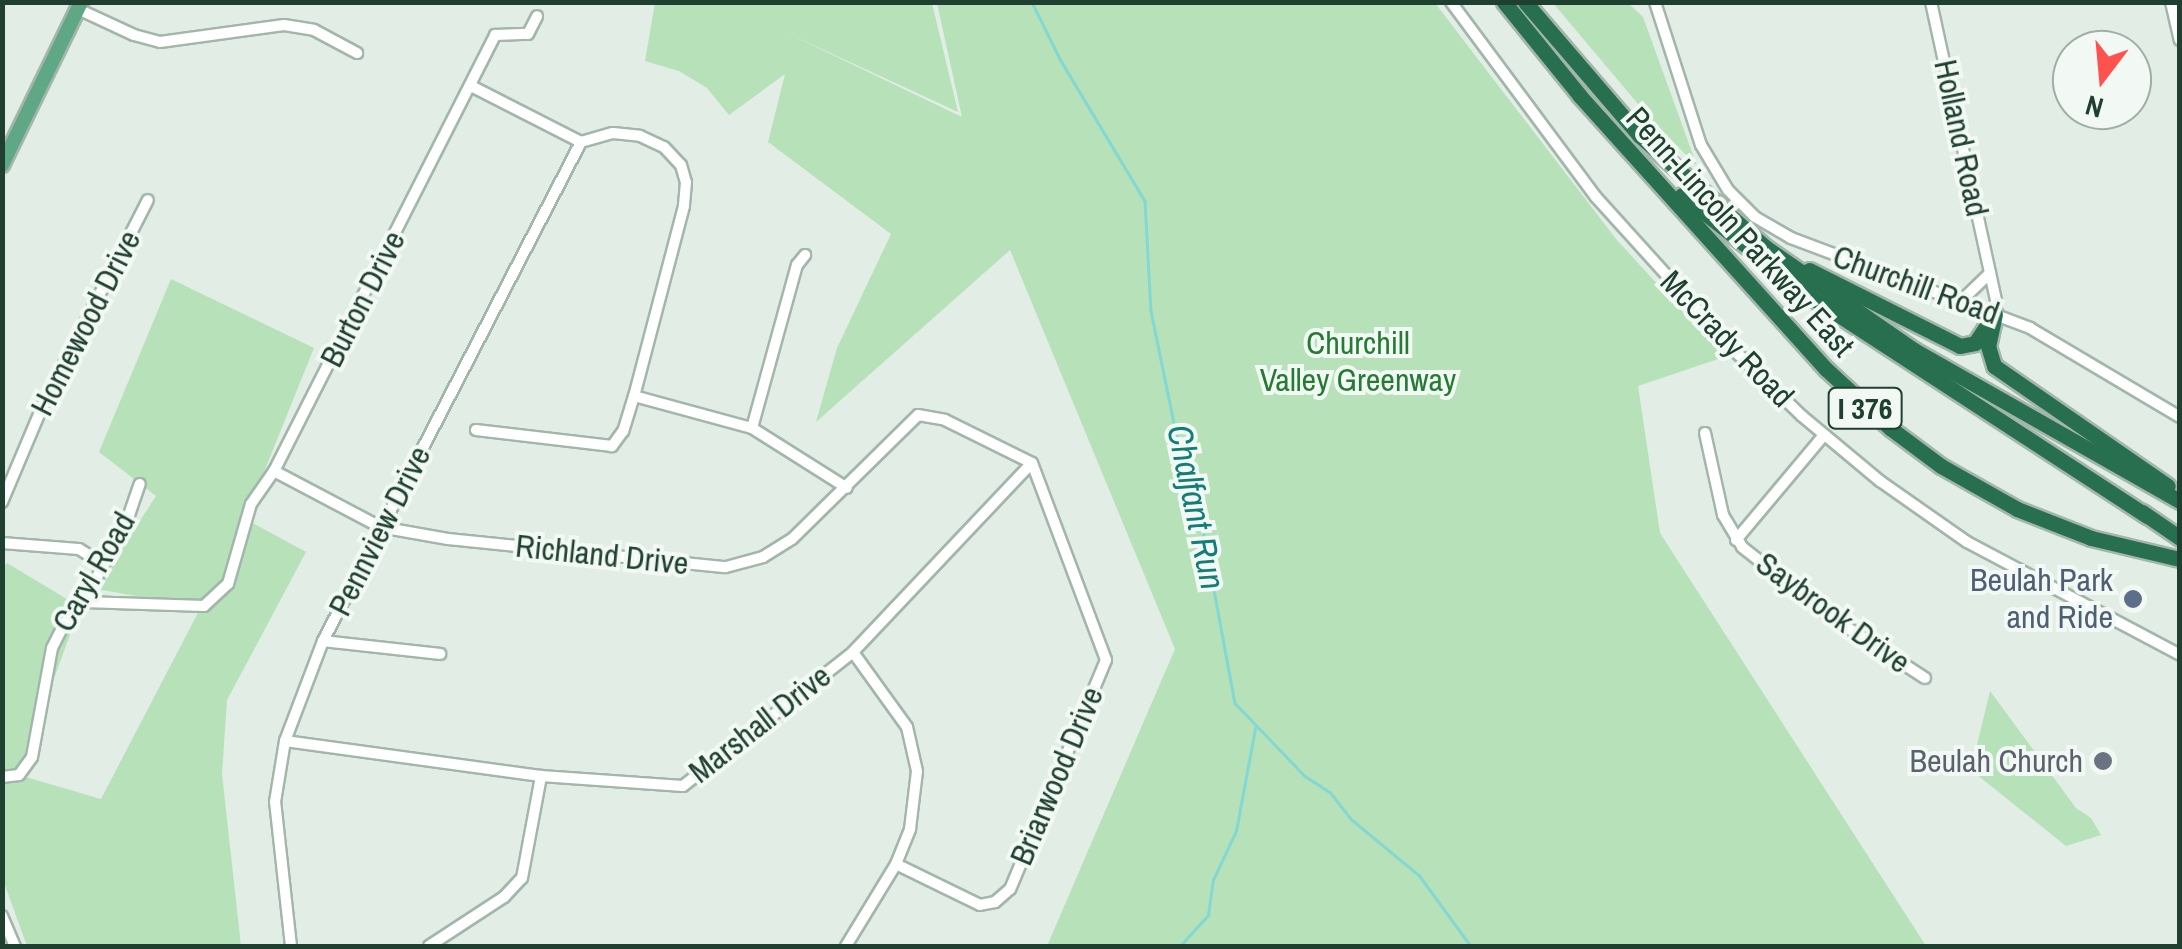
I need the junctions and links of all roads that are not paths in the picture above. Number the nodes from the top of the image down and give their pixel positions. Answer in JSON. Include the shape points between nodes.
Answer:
{"nodes":[{"id":1,"x":1452,"y":2,"type":"edge"},
{"id":2,"x":1504,"y":2,"type":"edge"},
{"id":3,"x":1526,"y":2,"type":"edge"},
{"id":4,"x":1655,"y":2,"type":"edge"},
{"id":5,"x":1931,"y":2,"type":"edge"},
{"id":6,"x":2171,"y":2,"type":"edge"},
{"id":7,"x":80,"y":6,"type":"edge"},
{"id":8,"x":537,"y":16,"type":"dead end"},
{"id":9,"x":2180,"y":40,"type":"edge"},
{"id":10,"x":357,"y":53,"type":"dead end"},
{"id":11,"x":473,"y":87,"type":"junction"},
{"id":12,"x":581,"y":142,"type":"junction"},
{"id":13,"x":1627,"y":147,"type":"junction"},
{"id":14,"x":2,"y":165,"type":"edge"},
{"id":15,"x":148,"y":200,"type":"dead end"},
{"id":16,"x":1764,"y":247,"type":"junction"},
{"id":17,"x":806,"y":255,"type":"dead end"},
{"id":18,"x":1990,"y":274,"type":"junction"},
{"id":19,"x":1960,"y":302,"type":"junction"},
{"id":20,"x":1995,"y":314,"type":"junction"},
{"id":21,"x":1914,"y":350,"type":"junction"},
{"id":22,"x":634,"y":396,"type":"junction"},
{"id":23,"x":2180,"y":417,"type":"edge"},
{"id":24,"x":752,"y":428,"type":"junction"},
{"id":25,"x":476,"y":430,"type":"dead end"},
{"id":26,"x":1705,"y":433,"type":"dead end"},
{"id":27,"x":1824,"y":435,"type":"junction"},
{"id":28,"x":1032,"y":463,"type":"junction"},
{"id":29,"x":274,"y":471,"type":"junction"},
{"id":30,"x":140,"y":484,"type":"dead end"},
{"id":31,"x":847,"y":488,"type":"junction"},
{"id":32,"x":2180,"y":497,"type":"edge"},
{"id":33,"x":2,"y":502,"type":"edge"},
{"id":34,"x":2147,"y":516,"type":"junction"},
{"id":35,"x":380,"y":527,"type":"junction"},
{"id":36,"x":2180,"y":538,"type":"edge"},
{"id":37,"x":1736,"y":540,"type":"junction"},
{"id":38,"x":2,"y":543,"type":"edge"},
{"id":39,"x":2180,"y":558,"type":"edge"},
{"id":40,"x":101,"y":563,"type":"junction"},
{"id":41,"x":84,"y":602,"type":"junction"},
{"id":42,"x":323,"y":641,"type":"junction"},
{"id":43,"x":853,"y":652,"type":"junction"},
{"id":44,"x":440,"y":654,"type":"dead end"},
{"id":45,"x":2180,"y":654,"type":"edge"},
{"id":46,"x":1926,"y":678,"type":"dead end"},
{"id":47,"x":285,"y":741,"type":"junction"},
{"id":48,"x":541,"y":776,"type":"junction"},
{"id":49,"x":2,"y":777,"type":"edge"},
{"id":50,"x":896,"y":864,"type":"junction"},
{"id":51,"x":2,"y":916,"type":"edge"},
{"id":52,"x":15,"y":946,"type":"edge"},
{"id":53,"x":291,"y":946,"type":"edge"},
{"id":54,"x":429,"y":946,"type":"edge"},
{"id":55,"x":846,"y":946,"type":"edge"}],
"edges":[{"from":1,"to":27,"type":"street","name":"McCrady Road","via":[[1596,197],[1739,355]]},
{"from":2,"to":13,"type":"highway","name":"Penn-Lincoln Parkway East","number":"I 376"},
{"from":3,"to":16,"type":"highway","name":"Penn-Lincoln Parkway East","number":"I 376","via":[[1639,135]]},
{"from":4,"to":19,"type":"street","name":"Churchill Road","via":[[1701,144],[1736,200],[1781,234]]},
{"from":5,"to":18,"type":"street","name":"Holland Road"},
{"from":6,"to":9,"type":"street"},
{"from":7,"to":10,"type":"street","via":[[160,42],[284,25],[314,30]]},
{"from":7,"to":14,"type":"main road"},
{"from":8,"to":11,"type":"street","name":"Burton Drive","via":[[528,34],[495,35]]},
{"from":11,"to":12,"type":"street"},
{"from":11,"to":29,"type":"street","name":"Burton Drive"},
{"from":12,"to":22,"type":"street","via":[[613,133],[640,136],[664,147],[686,182]]},
{"from":12,"to":35,"type":"street","name":"Pennview Drive"},
{"from":13,"to":34,"type":"highway","via":[[1783,278]]},
{"from":13,"to":39,"type":"highway","name":"Penn-Lincoln Parkway East","number":"I 376","via":[[1834,376],[1907,442],[2035,517]]},
{"from":15,"to":33,"type":"street","name":"Homewood Drive","via":[[43,405]]},
{"from":16,"to":20,"type":"highway","via":[[1955,345],[1975,343]]},
{"from":16,"to":21,"type":"highway","name":"Penn-Lincoln Parkway East","number":"I 376"},
{"from":17,"to":24,"type":"street","via":[[797,265]]},
{"from":18,"to":19,"type":"street"},
{"from":18,"to":20,"type":"street","name":"Holland Road"},
{"from":19,"to":20,"type":"street","name":"Churchill Road"},
{"from":20,"to":23,"type":"street","name":"Churchill Road","via":[[2072,349]]},
{"from":20,"to":32,"type":"highway","via":[[1988,351],[1994,366]]},
{"from":21,"to":32,"type":"highway","name":"Penn-Lincoln Parkway East","number":"I 376"},
{"from":21,"to":34,"type":"highway"},
{"from":22,"to":24,"type":"street"},
{"from":22,"to":25,"type":"street","via":[[612,446]]},
{"from":24,"to":31,"type":"street"},
{"from":26,"to":37,"type":"street","name":"Saybrook Drive","via":[[1720,506]]},
{"from":27,"to":37,"type":"street"},
{"from":27,"to":45,"type":"street","name":"McCrady Road","via":[[1900,497],[1993,558]]},
{"from":28,"to":31,"type":"street","name":"Richland Drive","via":[[945,420],[918,415]]},
{"from":28,"to":43,"type":"street","name":"Marshall Drive"},
{"from":28,"to":50,"type":"street","name":"Briarwood Drive","via":[[1106,660],[1010,889],[980,905]]},
{"from":29,"to":35,"type":"street","name":"Richland Drive"},
{"from":29,"to":41,"type":"street","name":"Burton Drive","via":[[251,504],[228,584],[204,606]]},
{"from":30,"to":40,"type":"street","name":"Caryl Road"},
{"from":31,"to":35,"type":"street","name":"Richland Drive","via":[[792,539],[764,557],[726,567]]},
{"from":34,"to":36,"type":"highway"},
{"from":35,"to":42,"type":"street","name":"Pennview Drive"},
{"from":37,"to":46,"type":"street","name":"Saybrook Drive","via":[[1802,595]]},
{"from":38,"to":40,"type":"street","via":[[80,549]]},
{"from":40,"to":41,"type":"street","name":"Caryl Road"},
{"from":41,"to":49,"type":"street","name":"Caryl Road","via":[[52,648],[37,741],[19,775]]},
{"from":42,"to":44,"type":"street"},
{"from":42,"to":47,"type":"street","name":"Pennview Drive"},
{"from":43,"to":48,"type":"street","name":"Marshall Drive","via":[[684,786]]},
{"from":43,"to":50,"type":"street","via":[[907,727],[917,771],[910,829]]},
{"from":47,"to":48,"type":"street","name":"Marshall Drive"},
{"from":47,"to":53,"type":"street","name":"Pennview Drive","via":[[275,802]]},
{"from":48,"to":54,"type":"street","via":[[522,878]]},
{"from":50,"to":55,"type":"street"},
{"from":51,"to":52,"type":"street"}]}
